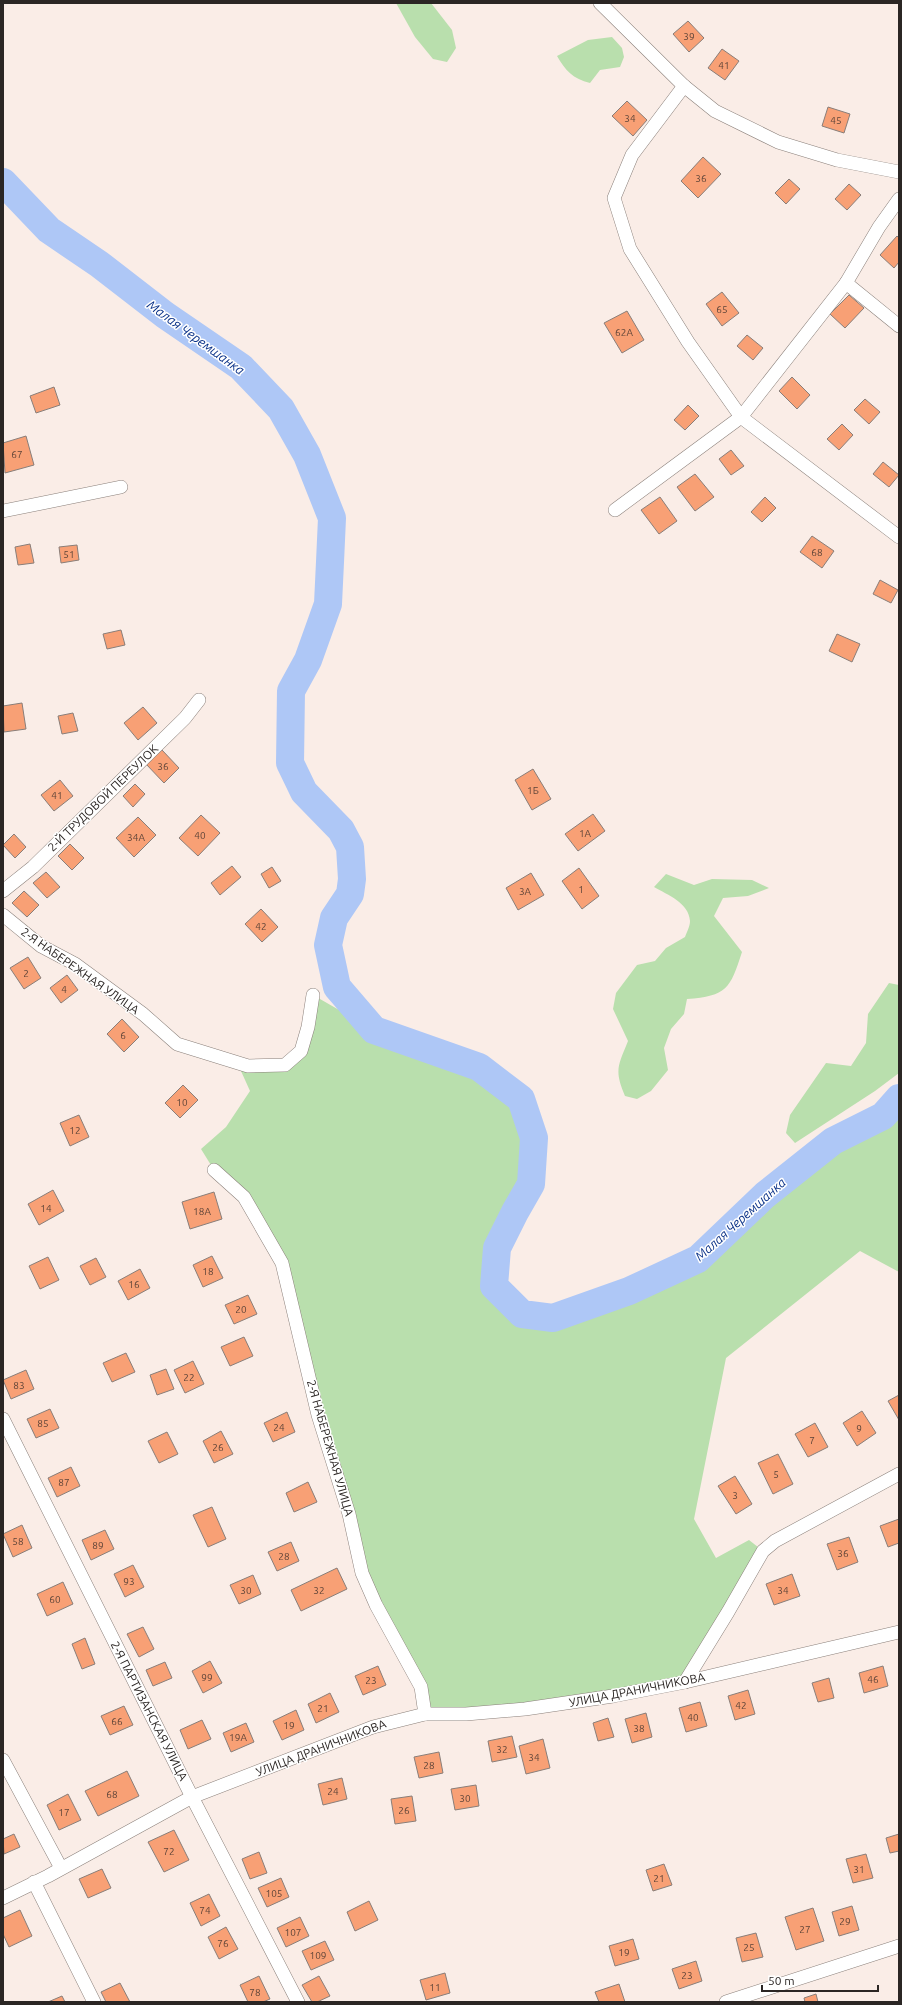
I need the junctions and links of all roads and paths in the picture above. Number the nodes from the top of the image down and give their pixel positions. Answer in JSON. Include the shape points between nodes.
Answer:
{"nodes":[{"id":1,"x":600,"y":3,"type":"edge"},
{"id":2,"x":684,"y":86,"type":"junction"},
{"id":3,"x":899,"y":172,"type":"edge"},
{"id":4,"x":899,"y":199,"type":"edge"},
{"id":5,"x":846,"y":283,"type":"junction"},
{"id":6,"x":899,"y":326,"type":"edge"},
{"id":7,"x":741,"y":417,"type":"junction"},
{"id":8,"x":121,"y":487,"type":"dead end"},
{"id":9,"x":615,"y":510,"type":"dead end"},
{"id":10,"x":3,"y":511,"type":"edge"},
{"id":11,"x":899,"y":537,"type":"edge"},
{"id":12,"x":199,"y":700,"type":"dead end"},
{"id":13,"x":3,"y":891,"type":"edge"},
{"id":14,"x":3,"y":915,"type":"edge"},
{"id":15,"x":313,"y":995,"type":"dead end"},
{"id":16,"x":214,"y":1170,"type":"dead end"},
{"id":17,"x":3,"y":1419,"type":"edge"},
{"id":18,"x":899,"y":1474,"type":"edge"},
{"id":19,"x":899,"y":1632,"type":"edge"},
{"id":20,"x":685,"y":1682,"type":"junction"},
{"id":21,"x":425,"y":1714,"type":"junction"},
{"id":22,"x":3,"y":1760,"type":"edge"},
{"id":23,"x":192,"y":1797,"type":"junction"},
{"id":24,"x":61,"y":1868,"type":"junction"},
{"id":25,"x":34,"y":1882,"type":"junction"},
{"id":26,"x":3,"y":1898,"type":"edge"},
{"id":27,"x":899,"y":1946,"type":"edge"},
{"id":28,"x":94,"y":2002,"type":"edge"},
{"id":29,"x":298,"y":2002,"type":"edge"},
{"id":30,"x":726,"y":2002,"type":"edge"}],
"edges":[{"from":1,"to":2,"type":"street"},
{"from":2,"to":3,"type":"street","via":[[715,111],[778,142],[837,160]]},
{"from":2,"to":7,"type":"street","via":[[632,155],[614,198],[630,249],[688,342]]},
{"from":4,"to":5,"type":"street"},
{"from":5,"to":6,"type":"street"},
{"from":5,"to":7,"type":"street"},
{"from":7,"to":9,"type":"street"},
{"from":7,"to":11,"type":"street"},
{"from":8,"to":10,"type":"street"},
{"from":12,"to":13,"type":"street","name":"2-Й ТРУДОВОЙ ПЕРЕУЛОК","via":[[185,718],[33,868]]},
{"from":14,"to":15,"type":"street","name":"2-Я НАБЕРЕЖНАЯ УЛИЦА","via":[[41,946],[75,964],[143,1014],[177,1044],[248,1066],[285,1065],[301,1051]]},
{"from":16,"to":21,"type":"street","name":"2-Я НАБЕРЕЖНАЯ УЛИЦА","via":[[244,1197],[282,1263],[318,1415],[349,1514],[362,1573],[376,1605],[421,1687]]},
{"from":17,"to":23,"type":"street","name":"2-Я ПАРТИЗАНСКАЯ УЛИЦА"},
{"from":18,"to":20,"type":"street","via":[[775,1541],[763,1551]]},
{"from":19,"to":20,"type":"street","name":"УЛИЦА ДРАНИЧНИКОВА"},
{"from":20,"to":21,"type":"street","name":"УЛИЦА ДРАНИЧНИКОВА","via":[[546,1707],[466,1714]]},
{"from":21,"to":23,"type":"street","name":"УЛИЦА ДРАНИЧНИКОВА","via":[[373,1727]]},
{"from":22,"to":24,"type":"street"},
{"from":23,"to":24,"type":"street","name":"УЛИЦА ДРАНИЧНИКОВА"},
{"from":23,"to":29,"type":"street","name":"2-Я ПАРТИЗАНСКАЯ УЛИЦА"},
{"from":24,"to":25,"type":"street","name":"УЛИЦА ДРАНИЧНИКОВА"},
{"from":25,"to":26,"type":"street","name":"УЛИЦА ДРАНИЧНИКОВА"},
{"from":25,"to":28,"type":"street"},
{"from":27,"to":30,"type":"street"}]}
